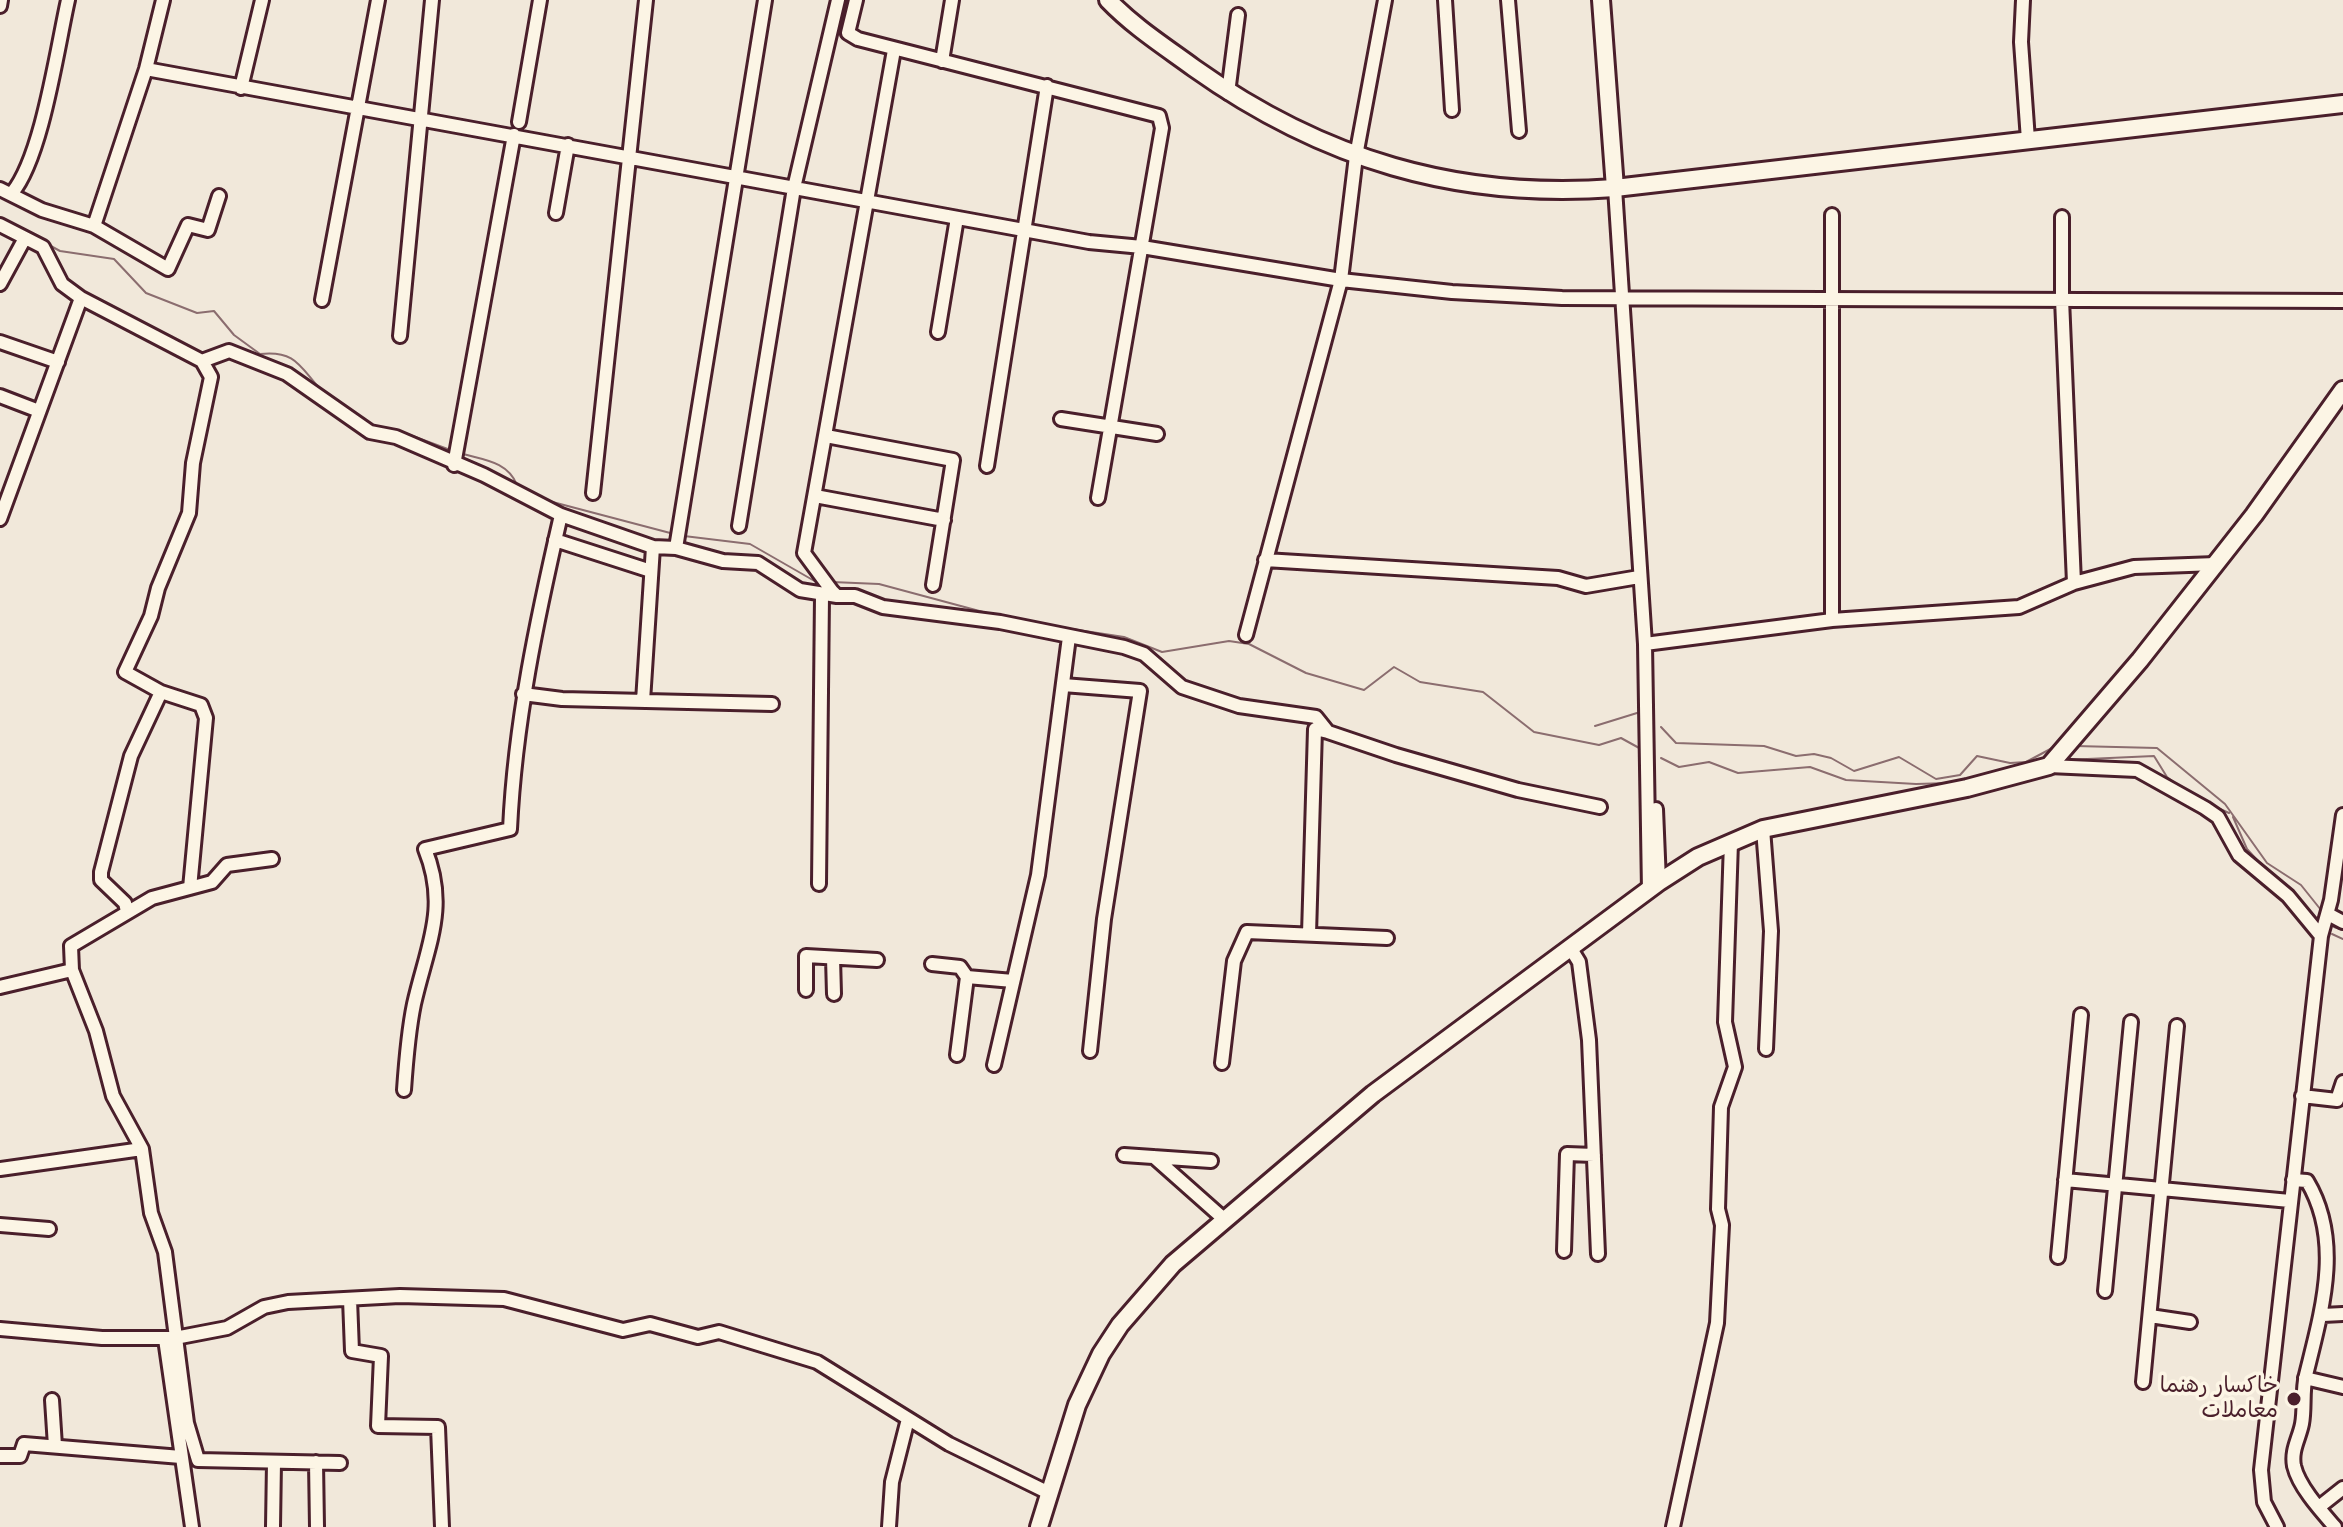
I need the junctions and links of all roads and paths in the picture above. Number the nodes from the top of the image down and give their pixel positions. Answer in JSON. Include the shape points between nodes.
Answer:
{"nodes":[{"id":1,"x":68,"y":0,"type":"edge"},
{"id":2,"x":163,"y":0,"type":"edge"},
{"id":3,"x":262,"y":0,"type":"edge"},
{"id":4,"x":378,"y":0,"type":"edge"},
{"id":5,"x":432,"y":0,"type":"edge"},
{"id":6,"x":540,"y":0,"type":"edge"},
{"id":7,"x":646,"y":0,"type":"edge"},
{"id":8,"x":765,"y":0,"type":"edge"},
{"id":9,"x":838,"y":0,"type":"edge"},
{"id":10,"x":856,"y":0,"type":"edge"},
{"id":11,"x":952,"y":0,"type":"edge"},
{"id":12,"x":1108,"y":0,"type":"edge"},
{"id":13,"x":1385,"y":0,"type":"edge"},
{"id":14,"x":1445,"y":0,"type":"edge"},
{"id":15,"x":1508,"y":0,"type":"edge"},
{"id":16,"x":1601,"y":0,"type":"edge"},
{"id":17,"x":2023,"y":0,"type":"edge"},
{"id":18,"x":1238,"y":15,"type":"dead end"},
{"id":19,"x":894,"y":50,"type":"junction"},
{"id":20,"x":942,"y":61,"type":"junction"},
{"id":21,"x":146,"y":69,"type":"junction"},
{"id":22,"x":1047,"y":86,"type":"junction"},
{"id":23,"x":241,"y":88,"type":"junction"},
{"id":24,"x":1228,"y":93,"type":"junction"},
{"id":25,"x":2343,"y":104,"type":"edge"},
{"id":26,"x":356,"y":109,"type":"junction"},
{"id":27,"x":1452,"y":110,"type":"dead end"},
{"id":28,"x":419,"y":120,"type":"junction"},
{"id":29,"x":516,"y":129,"type":"junction"},
{"id":30,"x":1519,"y":131,"type":"dead end"},
{"id":31,"x":2028,"y":140,"type":"junction"},
{"id":32,"x":568,"y":145,"type":"junction"},
{"id":33,"x":1356,"y":156,"type":"junction"},
{"id":34,"x":628,"y":157,"type":"junction"},
{"id":35,"x":736,"y":177,"type":"junction"},
{"id":36,"x":794,"y":188,"type":"junction"},
{"id":37,"x":1615,"y":188,"type":"junction"},
{"id":38,"x":6,"y":191,"type":"edge"},
{"id":39,"x":219,"y":196,"type":"dead end"},
{"id":40,"x":869,"y":201,"type":"junction"},
{"id":41,"x":556,"y":213,"type":"dead end"},
{"id":42,"x":1832,"y":215,"type":"dead end"},
{"id":43,"x":2062,"y":217,"type":"dead end"},
{"id":44,"x":957,"y":218,"type":"junction"},
{"id":45,"x":0,"y":225,"type":"edge"},
{"id":46,"x":94,"y":226,"type":"junction"},
{"id":47,"x":1022,"y":231,"type":"junction"},
{"id":48,"x":25,"y":238,"type":"junction"},
{"id":49,"x":1142,"y":247,"type":"junction"},
{"id":50,"x":1341,"y":280,"type":"junction"},
{"id":51,"x":0,"y":284,"type":"edge"},
{"id":52,"x":81,"y":298,"type":"junction"},
{"id":53,"x":1622,"y":299,"type":"junction"},
{"id":54,"x":1833,"y":299,"type":"junction"},
{"id":55,"x":2062,"y":299,"type":"junction"},
{"id":56,"x":322,"y":300,"type":"dead end"},
{"id":57,"x":2343,"y":301,"type":"edge"},
{"id":58,"x":938,"y":332,"type":"dead end"},
{"id":59,"x":400,"y":336,"type":"dead end"},
{"id":60,"x":0,"y":342,"type":"edge"},
{"id":61,"x":202,"y":361,"type":"junction"},
{"id":62,"x":58,"y":362,"type":"junction"},
{"id":63,"x":2343,"y":390,"type":"edge"},
{"id":64,"x":0,"y":396,"type":"edge"},
{"id":65,"x":39,"y":411,"type":"junction"},
{"id":66,"x":1061,"y":419,"type":"dead end"},
{"id":67,"x":1110,"y":427,"type":"junction"},
{"id":68,"x":1157,"y":434,"type":"dead end"},
{"id":69,"x":826,"y":436,"type":"junction"},
{"id":70,"x":455,"y":457,"type":"junction"},
{"id":71,"x":987,"y":466,"type":"dead end"},
{"id":72,"x":593,"y":493,"type":"dead end"},
{"id":73,"x":815,"y":496,"type":"junction"},
{"id":74,"x":4,"y":498,"type":"edge"},
{"id":75,"x":1098,"y":498,"type":"dead end"},
{"id":76,"x":561,"y":515,"type":"junction"},
{"id":77,"x":0,"y":519,"type":"edge"},
{"id":78,"x":944,"y":520,"type":"junction"},
{"id":79,"x":739,"y":526,"type":"dead end"},
{"id":80,"x":555,"y":540,"type":"junction"},
{"id":81,"x":653,"y":547,"type":"junction"},
{"id":82,"x":676,"y":548,"type":"junction"},
{"id":83,"x":1265,"y":560,"type":"junction"},
{"id":84,"x":2216,"y":564,"type":"junction"},
{"id":85,"x":651,"y":571,"type":"junction"},
{"id":86,"x":1639,"y":577,"type":"junction"},
{"id":87,"x":2074,"y":583,"type":"junction"},
{"id":88,"x":933,"y":585,"type":"dead end"},
{"id":89,"x":830,"y":594,"type":"junction"},
{"id":90,"x":1832,"y":620,"type":"junction"},
{"id":91,"x":1246,"y":635,"type":"dead end"},
{"id":92,"x":1069,"y":637,"type":"junction"},
{"id":93,"x":1645,"y":644,"type":"junction"},
{"id":94,"x":1063,"y":685,"type":"junction"},
{"id":95,"x":161,"y":692,"type":"junction"},
{"id":96,"x":523,"y":694,"type":"junction"},
{"id":97,"x":643,"y":701,"type":"junction"},
{"id":98,"x":772,"y":704,"type":"dead end"},
{"id":99,"x":1328,"y":732,"type":"junction"},
{"id":100,"x":2050,"y":765,"type":"junction"},
{"id":101,"x":1600,"y":807,"type":"dead end"},
{"id":102,"x":2343,"y":815,"type":"edge"},
{"id":103,"x":1763,"y":829,"type":"junction"},
{"id":104,"x":1731,"y":842,"type":"junction"},
{"id":105,"x":272,"y":859,"type":"dead end"},
{"id":106,"x":819,"y":884,"type":"dead end"},
{"id":107,"x":1654,"y":887,"type":"junction"},
{"id":108,"x":190,"y":888,"type":"junction"},
{"id":109,"x":127,"y":911,"type":"junction"},
{"id":110,"x":2328,"y":914,"type":"junction"},
{"id":111,"x":2343,"y":922,"type":"edge"},
{"id":112,"x":1309,"y":934,"type":"junction"},
{"id":113,"x":2321,"y":936,"type":"junction"},
{"id":114,"x":1387,"y":938,"type":"dead end"},
{"id":115,"x":1571,"y":949,"type":"junction"},
{"id":116,"x":833,"y":958,"type":"junction"},
{"id":117,"x":877,"y":960,"type":"dead end"},
{"id":118,"x":932,"y":964,"type":"dead end"},
{"id":119,"x":72,"y":970,"type":"junction"},
{"id":120,"x":967,"y":977,"type":"junction"},
{"id":121,"x":1013,"y":981,"type":"junction"},
{"id":122,"x":0,"y":987,"type":"edge"},
{"id":123,"x":806,"y":990,"type":"dead end"},
{"id":124,"x":834,"y":994,"type":"dead end"},
{"id":125,"x":2081,"y":1015,"type":"dead end"},
{"id":126,"x":2131,"y":1022,"type":"dead end"},
{"id":127,"x":2177,"y":1026,"type":"dead end"},
{"id":128,"x":1766,"y":1049,"type":"dead end"},
{"id":129,"x":1090,"y":1051,"type":"dead end"},
{"id":130,"x":957,"y":1055,"type":"dead end"},
{"id":131,"x":1222,"y":1063,"type":"dead end"},
{"id":132,"x":994,"y":1065,"type":"dead end"},
{"id":133,"x":2343,"y":1082,"type":"edge"},
{"id":134,"x":404,"y":1090,"type":"dead end"},
{"id":135,"x":2302,"y":1096,"type":"junction"},
{"id":136,"x":142,"y":1149,"type":"junction"},
{"id":137,"x":1124,"y":1155,"type":"dead end"},
{"id":138,"x":1594,"y":1155,"type":"junction"},
{"id":139,"x":1154,"y":1157,"type":"junction"},
{"id":140,"x":1211,"y":1161,"type":"dead end"},
{"id":141,"x":0,"y":1169,"type":"edge"},
{"id":142,"x":2065,"y":1180,"type":"junction"},
{"id":143,"x":2293,"y":1180,"type":"junction"},
{"id":144,"x":2115,"y":1184,"type":"junction"},
{"id":145,"x":2163,"y":1189,"type":"junction"},
{"id":146,"x":2290,"y":1201,"type":"junction"},
{"id":147,"x":1225,"y":1220,"type":"junction"},
{"id":148,"x":0,"y":1225,"type":"edge"},
{"id":149,"x":49,"y":1229,"type":"dead end"},
{"id":150,"x":1564,"y":1251,"type":"dead end"},
{"id":151,"x":1598,"y":1254,"type":"dead end"},
{"id":152,"x":2058,"y":1257,"type":"dead end"},
{"id":153,"x":2105,"y":1291,"type":"dead end"},
{"id":154,"x":350,"y":1299,"type":"junction"},
{"id":155,"x":2343,"y":1314,"type":"edge"},
{"id":156,"x":2323,"y":1315,"type":"junction"},
{"id":157,"x":2150,"y":1316,"type":"junction"},
{"id":158,"x":2190,"y":1322,"type":"dead end"},
{"id":159,"x":0,"y":1329,"type":"edge"},
{"id":160,"x":170,"y":1338,"type":"junction"},
{"id":161,"x":2305,"y":1378,"type":"junction"},
{"id":162,"x":2143,"y":1382,"type":"dead end"},
{"id":163,"x":2343,"y":1387,"type":"edge"},
{"id":164,"x":52,"y":1400,"type":"dead end"},
{"id":165,"x":908,"y":1419,"type":"junction"},
{"id":166,"x":55,"y":1446,"type":"junction"},
{"id":167,"x":0,"y":1456,"type":"edge"},
{"id":168,"x":181,"y":1457,"type":"junction"},
{"id":169,"x":274,"y":1462,"type":"junction"},
{"id":170,"x":316,"y":1462,"type":"junction"},
{"id":171,"x":340,"y":1463,"type":"dead end"},
{"id":172,"x":2343,"y":1488,"type":"edge"},
{"id":173,"x":1049,"y":1493,"type":"junction"},
{"id":174,"x":2319,"y":1507,"type":"junction"},
{"id":175,"x":192,"y":1527,"type":"edge"},
{"id":176,"x":273,"y":1527,"type":"edge"},
{"id":177,"x":317,"y":1527,"type":"edge"},
{"id":178,"x":442,"y":1527,"type":"edge"},
{"id":179,"x":889,"y":1527,"type":"edge"},
{"id":180,"x":1039,"y":1527,"type":"edge"},
{"id":181,"x":1673,"y":1527,"type":"edge"},
{"id":182,"x":2277,"y":1527,"type":"edge"},
{"id":183,"x":2335,"y":1527,"type":"edge"}],
"edges":[{"from":1,"to":38,"type":"street","via":[[22,181]]},
{"from":2,"to":21,"type":"street"},
{"from":3,"to":23,"type":"street"},
{"from":4,"to":26,"type":"street"},
{"from":5,"to":28,"type":"street"},
{"from":6,"to":29,"type":"street"},
{"from":7,"to":34,"type":"street"},
{"from":8,"to":35,"type":"street"},
{"from":9,"to":36,"type":"street"},
{"from":10,"to":19,"type":"street","via":[[848,33]]},
{"from":11,"to":20,"type":"street"},
{"from":12,"to":24,"type":"main road","via":[[1129,22]]},
{"from":13,"to":33,"type":"street"},
{"from":14,"to":27,"type":"street"},
{"from":15,"to":30,"type":"street"},
{"from":16,"to":37,"type":"main road"},
{"from":17,"to":31,"type":"street"},
{"from":18,"to":24,"type":"street"},
{"from":19,"to":20,"type":"street"},
{"from":19,"to":40,"type":"street"},
{"from":20,"to":22,"type":"street"},
{"from":21,"to":23,"type":"street"},
{"from":21,"to":46,"type":"street"},
{"from":22,"to":47,"type":"street"},
{"from":22,"to":49,"type":"street","via":[[1159,116],[1162,128]]},
{"from":23,"to":26,"type":"street"},
{"from":24,"to":33,"type":"main road"},
{"from":25,"to":31,"type":"main road"},
{"from":26,"to":28,"type":"street"},
{"from":26,"to":56,"type":"street"},
{"from":28,"to":29,"type":"street"},
{"from":28,"to":59,"type":"street"},
{"from":29,"to":32,"type":"street"},
{"from":29,"to":70,"type":"street"},
{"from":31,"to":37,"type":"main road"},
{"from":32,"to":34,"type":"street"},
{"from":32,"to":41,"type":"street"},
{"from":33,"to":37,"type":"main road","via":[[1491,188],[1556,193]]},
{"from":33,"to":50,"type":"street"},
{"from":34,"to":35,"type":"street"},
{"from":34,"to":72,"type":"street"},
{"from":35,"to":36,"type":"street"},
{"from":35,"to":82,"type":"street"},
{"from":36,"to":40,"type":"street"},
{"from":36,"to":79,"type":"street"},
{"from":37,"to":53,"type":"street"},
{"from":38,"to":46,"type":"street","via":[[42,210]]},
{"from":39,"to":46,"type":"street","via":[[208,230],[188,225],[168,269]]},
{"from":40,"to":44,"type":"street"},
{"from":40,"to":69,"type":"street"},
{"from":42,"to":54,"type":"street"},
{"from":43,"to":55,"type":"street"},
{"from":44,"to":47,"type":"street"},
{"from":44,"to":58,"type":"street"},
{"from":45,"to":48,"type":"street"},
{"from":47,"to":49,"type":"street"},
{"from":47,"to":71,"type":"street"},
{"from":48,"to":51,"type":"street"},
{"from":48,"to":52,"type":"street","via":[[43,247],[62,284]]},
{"from":49,"to":50,"type":"street"},
{"from":49,"to":67,"type":"street"},
{"from":50,"to":53,"type":"street","via":[[1452,292]]},
{"from":50,"to":83,"type":"street"},
{"from":52,"to":61,"type":"street"},
{"from":52,"to":62,"type":"street"},
{"from":53,"to":54,"type":"street"},
{"from":53,"to":86,"type":"street"},
{"from":54,"to":55,"type":"street"},
{"from":54,"to":90,"type":"street"},
{"from":55,"to":57,"type":"street"},
{"from":55,"to":87,"type":"street"},
{"from":60,"to":62,"type":"street"},
{"from":61,"to":70,"type":"street","via":[[229,351],[287,374],[370,432]]},
{"from":61,"to":95,"type":"street","via":[[211,377],[193,463],[189,513],[125,672]]},
{"from":62,"to":65,"type":"street"},
{"from":63,"to":84,"type":"main road"},
{"from":64,"to":65,"type":"street"},
{"from":65,"to":74,"type":"street"},
{"from":66,"to":67,"type":"street"},
{"from":67,"to":68,"type":"street"},
{"from":67,"to":75,"type":"street"},
{"from":69,"to":73,"type":"street"},
{"from":69,"to":78,"type":"street","via":[[953,460]]},
{"from":70,"to":76,"type":"street"},
{"from":73,"to":78,"type":"street"},
{"from":73,"to":89,"type":"street","via":[[804,553]]},
{"from":74,"to":77,"type":"street"},
{"from":76,"to":80,"type":"street"},
{"from":76,"to":81,"type":"street"},
{"from":78,"to":88,"type":"street"},
{"from":80,"to":85,"type":"street"},
{"from":80,"to":96,"type":"street"},
{"from":81,"to":82,"type":"street"},
{"from":81,"to":85,"type":"street"},
{"from":82,"to":89,"type":"street","via":[[723,561],[758,563],[800,590]]},
{"from":83,"to":86,"type":"street","via":[[1558,578],[1586,586]]},
{"from":83,"to":91,"type":"street"},
{"from":84,"to":87,"type":"street","via":[[2134,567]]},
{"from":84,"to":100,"type":"main road"},
{"from":85,"to":97,"type":"street"},
{"from":86,"to":93,"type":"street"},
{"from":87,"to":90,"type":"street","via":[[2019,607]]},
{"from":89,"to":92,"type":"street"},
{"from":89,"to":106,"type":"street"},
{"from":90,"to":93,"type":"street"},
{"from":92,"to":94,"type":"street"},
{"from":92,"to":99,"type":"street","via":[[1144,654],[1182,687],[1239,706],[1316,717]]},
{"from":93,"to":107,"type":"street"},
{"from":94,"to":121,"type":"street","via":[[1038,875]]},
{"from":94,"to":129,"type":"street","via":[[1140,691],[1104,919]]},
{"from":95,"to":108,"type":"street","via":[[201,705],[206,718]]},
{"from":95,"to":109,"type":"street","via":[[131,756],[101,872],[101,880]]},
{"from":96,"to":97,"type":"street"},
{"from":96,"to":134,"type":"street","via":[[510,829],[425,849],[437,888],[437,910],[408,1035]]},
{"from":97,"to":98,"type":"street"},
{"from":99,"to":101,"type":"street","via":[[1518,790]]},
{"from":99,"to":112,"type":"street","via":[[1315,729]]},
{"from":100,"to":103,"type":"main road","via":[[1967,788]]},
{"from":100,"to":113,"type":"street","via":[[2137,770],[2205,808],[2218,817],[2239,855],[2288,896]]},
{"from":102,"to":110,"type":"street"},
{"from":103,"to":104,"type":"main road"},
{"from":103,"to":128,"type":"street","via":[[1771,931]]},
{"from":104,"to":107,"type":"main road"},
{"from":104,"to":181,"type":"street","via":[[1725,1022],[1735,1067],[1721,1107],[1717,1323]]},
{"from":105,"to":108,"type":"street","via":[[227,865],[212,882]]},
{"from":107,"to":115,"type":"main road"},
{"from":108,"to":109,"type":"street"},
{"from":109,"to":119,"type":"street","via":[[71,946]]},
{"from":110,"to":111,"type":"street"},
{"from":110,"to":113,"type":"street"},
{"from":112,"to":114,"type":"street"},
{"from":112,"to":131,"type":"street","via":[[1247,932],[1242,937],[1234,961]]},
{"from":113,"to":135,"type":"street"},
{"from":115,"to":138,"type":"street","via":[[1579,962],[1589,1040]]},
{"from":115,"to":147,"type":"main road","via":[[1373,1094]]},
{"from":116,"to":117,"type":"street"},
{"from":116,"to":123,"type":"street","via":[[805,957]]},
{"from":116,"to":124,"type":"street"},
{"from":118,"to":120,"type":"street","via":[[960,967]]},
{"from":119,"to":122,"type":"street"},
{"from":119,"to":136,"type":"street","via":[[113,1096]]},
{"from":120,"to":121,"type":"street"},
{"from":120,"to":130,"type":"street"},
{"from":121,"to":132,"type":"street"},
{"from":125,"to":142,"type":"street"},
{"from":126,"to":144,"type":"street"},
{"from":127,"to":145,"type":"street"},
{"from":133,"to":135,"type":"street","via":[[2337,1100]]},
{"from":135,"to":143,"type":"street"},
{"from":136,"to":141,"type":"street"},
{"from":136,"to":160,"type":"street","via":[[151,1213],[165,1252]]},
{"from":137,"to":139,"type":"street"},
{"from":138,"to":150,"type":"street","via":[[1567,1154]]},
{"from":138,"to":151,"type":"street"},
{"from":139,"to":140,"type":"street"},
{"from":139,"to":147,"type":"street"},
{"from":142,"to":144,"type":"street"},
{"from":142,"to":152,"type":"street"},
{"from":143,"to":146,"type":"street"},
{"from":143,"to":156,"type":"street","via":[[2307,1181],[2330,1223],[2334,1251]]},
{"from":144,"to":145,"type":"street"},
{"from":144,"to":153,"type":"street"},
{"from":145,"to":146,"type":"street"},
{"from":145,"to":157,"type":"street"},
{"from":146,"to":182,"type":"street","via":[[2261,1470],[2264,1502]]},
{"from":147,"to":173,"type":"main road","via":[[1173,1264],[1101,1354],[1077,1405]]},
{"from":148,"to":149,"type":"street"},
{"from":154,"to":160,"type":"street","via":[[264,1307],[227,1328]]},
{"from":154,"to":165,"type":"street","via":[[504,1299],[623,1330],[650,1324],[698,1337],[719,1332],[817,1362]]},
{"from":154,"to":178,"type":"street","via":[[353,1353],[381,1356],[378,1426],[438,1427]]},
{"from":155,"to":156,"type":"street"},
{"from":156,"to":161,"type":"street"},
{"from":157,"to":158,"type":"street"},
{"from":157,"to":162,"type":"street"},
{"from":159,"to":160,"type":"street","via":[[52,1336]]},
{"from":160,"to":168,"type":"street"},
{"from":160,"to":169,"type":"street","via":[[198,1460]]},
{"from":161,"to":163,"type":"street"},
{"from":161,"to":174,"type":"street","via":[[2294,1467]]},
{"from":164,"to":166,"type":"street"},
{"from":165,"to":173,"type":"street"},
{"from":165,"to":179,"type":"street","via":[[892,1482]]},
{"from":166,"to":167,"type":"street","via":[[24,1444],[20,1456]]},
{"from":166,"to":168,"type":"street"},
{"from":168,"to":175,"type":"street"},
{"from":169,"to":170,"type":"street"},
{"from":169,"to":176,"type":"street"},
{"from":170,"to":171,"type":"street"},
{"from":170,"to":177,"type":"street"},
{"from":172,"to":174,"type":"street"},
{"from":173,"to":180,"type":"main road"},
{"from":174,"to":183,"type":"street"}]}
